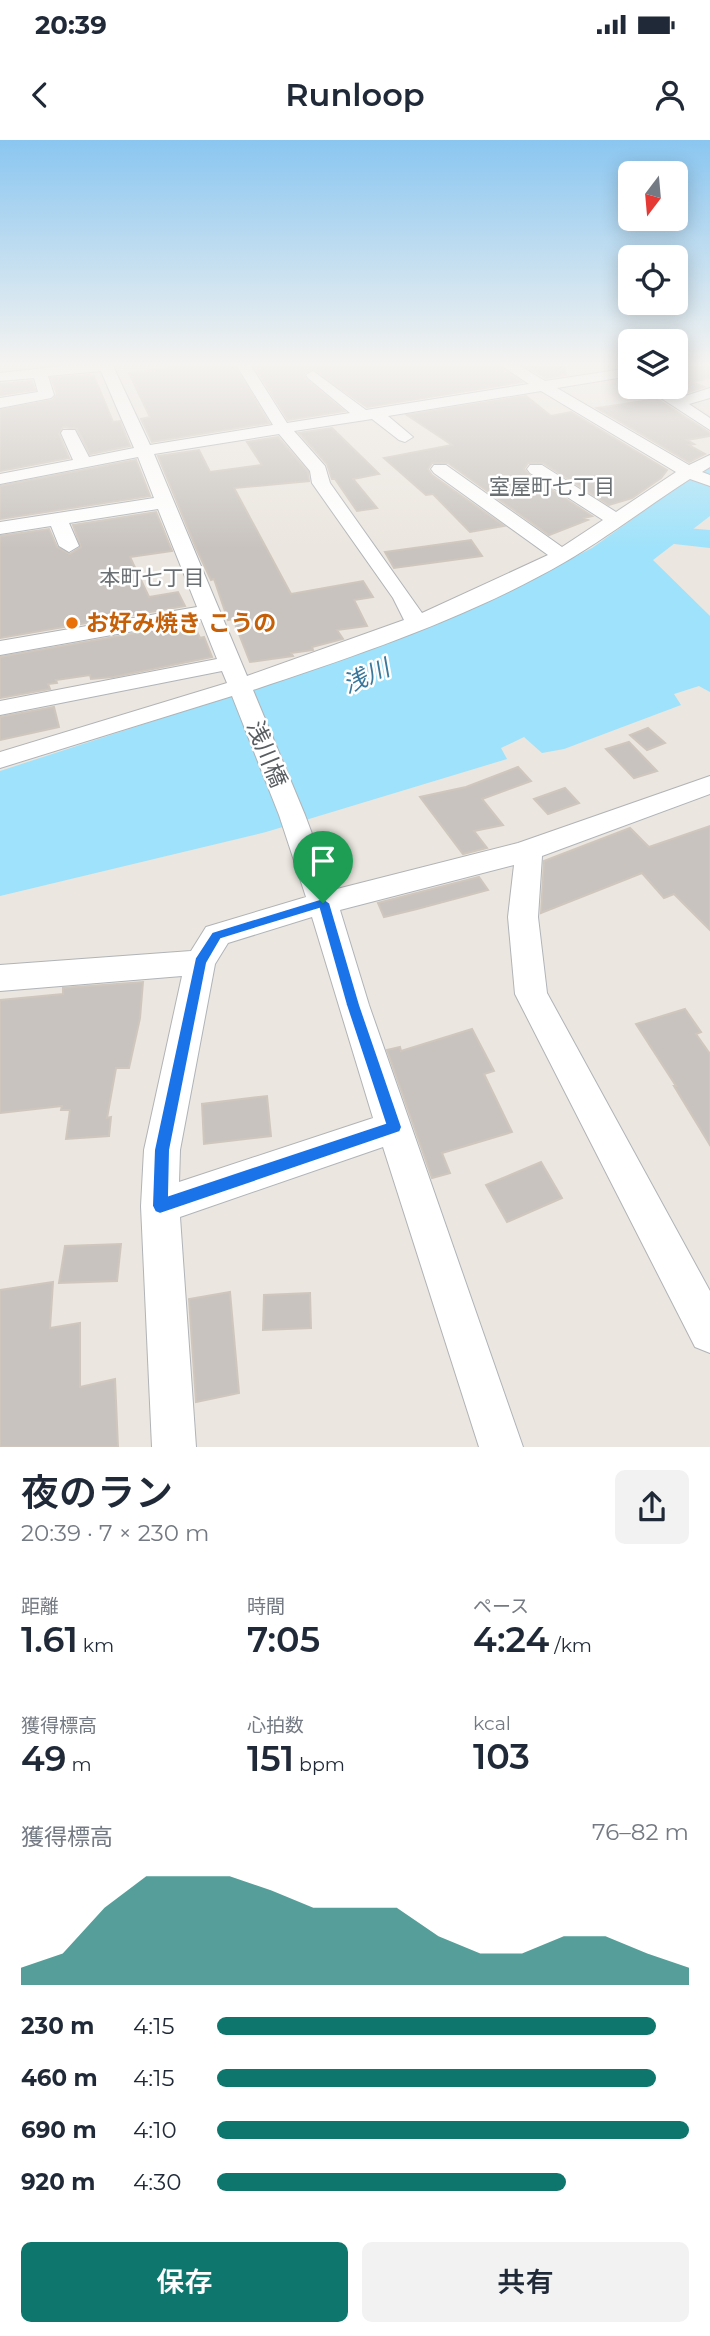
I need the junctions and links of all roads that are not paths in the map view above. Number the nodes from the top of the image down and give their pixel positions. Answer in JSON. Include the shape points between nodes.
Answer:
{"nodes":[{"id":1,"x":133,"y":427,"type":"edge"},
{"id":2,"x":295,"y":427,"type":"edge"},
{"id":3,"x":389,"y":427,"type":"edge"},
{"id":4,"x":613,"y":427,"type":"edge"},
{"id":5,"x":283,"y":429,"type":"junction"},
{"id":6,"x":69,"y":433,"type":"dead end"},
{"id":7,"x":405,"y":437,"type":"dead end"},
{"id":8,"x":144,"y":451,"type":"junction"},
{"id":9,"x":710,"y":460,"type":"edge"},
{"id":10,"x":83,"y":463,"type":"junction"},
{"id":11,"x":440,"y":469,"type":"dead end"},
{"id":12,"x":536,"y":469,"type":"dead end"},
{"id":13,"x":698,"y":476,"type":"edge"},
{"id":14,"x":0,"y":479,"type":"edge"},
{"id":15,"x":165,"y":502,"type":"junction"},
{"id":16,"x":58,"y":519,"type":"junction"},
{"id":17,"x":616,"y":520,"type":"junction"},
{"id":18,"x":0,"y":528,"type":"edge"},
{"id":19,"x":69,"y":547,"type":"dead end"},
{"id":20,"x":561,"y":555,"type":"junction"},
{"id":21,"x":209,"y":611,"type":"junction"},
{"id":22,"x":416,"y":622,"type":"junction"},
{"id":23,"x":0,"y":648,"type":"edge"},
{"id":24,"x":230,"y":663,"type":"junction"},
{"id":25,"x":241,"y":689,"type":"junction"},
{"id":26,"x":0,"y":708,"type":"edge"},
{"id":27,"x":0,"y":760,"type":"edge"},
{"id":28,"x":710,"y":786,"type":"edge"},
{"id":29,"x":529,"y":850,"type":"junction"},
{"id":30,"x":323,"y":903,"type":"junction"},
{"id":31,"x":200,"y":962,"type":"junction"},
{"id":32,"x":0,"y":978,"type":"edge"},
{"id":33,"x":394,"y":1127,"type":"junction"},
{"id":34,"x":160,"y":1206,"type":"junction"},
{"id":35,"x":708,"y":1322,"type":"edge"},
{"id":36,"x":174,"y":1447,"type":"edge"},
{"id":37,"x":501,"y":1447,"type":"edge"}],
"edges":[{"from":1,"to":8,"type":"street","name":"浅川橋"},
{"from":2,"to":5,"type":"street"},
{"from":3,"to":7,"type":"street"},
{"from":4,"to":13,"type":"street"},
{"from":5,"to":8,"type":"street"},
{"from":5,"to":22,"type":"street","via":[[319,470],[321,483]]},
{"from":6,"to":10,"type":"street"},
{"from":8,"to":10,"type":"street"},
{"from":8,"to":15,"type":"street","name":"浅川橋"},
{"from":9,"to":13,"type":"street"},
{"from":10,"to":14,"type":"street"},
{"from":11,"to":20,"type":"street"},
{"from":12,"to":17,"type":"street"},
{"from":13,"to":17,"type":"street"},
{"from":15,"to":16,"type":"street"},
{"from":15,"to":21,"type":"street","name":"浅川橋"},
{"from":16,"to":18,"type":"street"},
{"from":16,"to":19,"type":"street"},
{"from":17,"to":20,"type":"street"},
{"from":20,"to":22,"type":"street"},
{"from":21,"to":23,"type":"street"},
{"from":21,"to":24,"type":"street","name":"浅川橋"},
{"from":22,"to":25,"type":"street"},
{"from":24,"to":25,"type":"street","name":"浅川橋"},
{"from":24,"to":26,"type":"street"},
{"from":25,"to":27,"type":"street"},
{"from":25,"to":30,"type":"street","name":"浅川橋"},
{"from":28,"to":29,"type":"street"},
{"from":29,"to":30,"type":"street"},
{"from":29,"to":35,"type":"street","via":[[523,917],[531,994]]},
{"from":30,"to":31,"type":"street","via":[[216,935]]},
{"from":30,"to":33,"type":"street","name":"浅川橋"},
{"from":31,"to":32,"type":"street"},
{"from":31,"to":34,"type":"street","via":[[162,1150]]},
{"from":33,"to":34,"type":"street"},
{"from":33,"to":37,"type":"street","name":"浅川橋"},
{"from":34,"to":36,"type":"street"}]}
